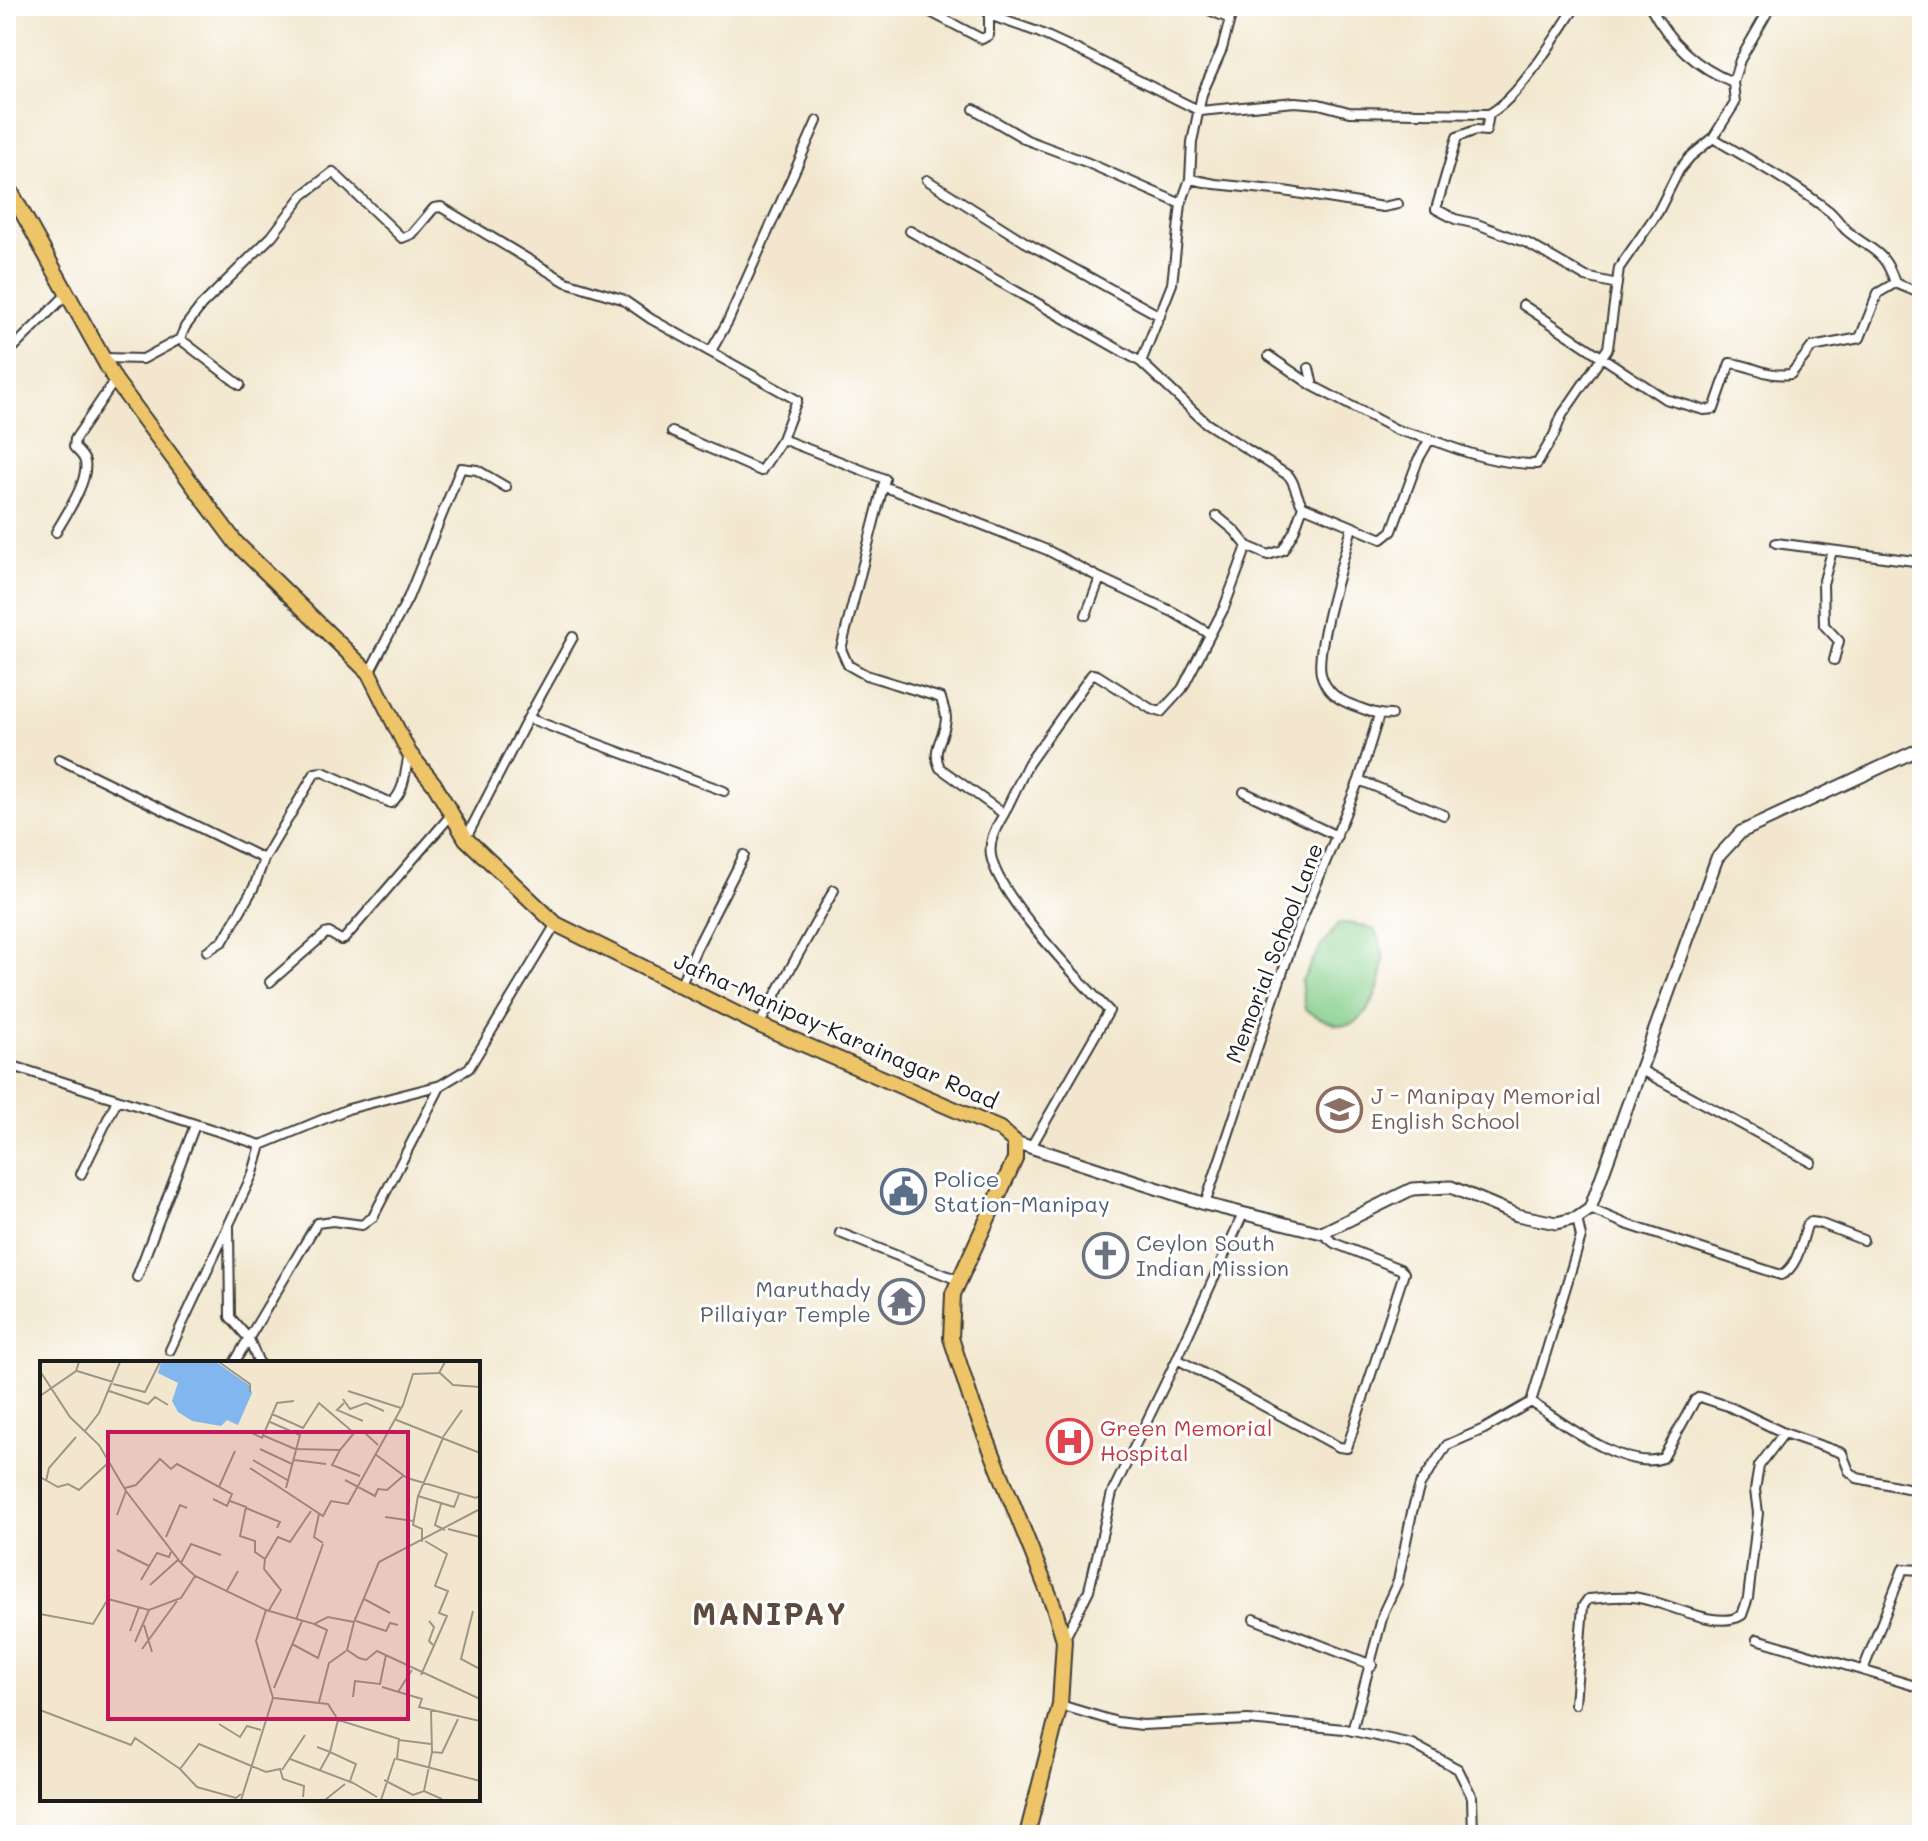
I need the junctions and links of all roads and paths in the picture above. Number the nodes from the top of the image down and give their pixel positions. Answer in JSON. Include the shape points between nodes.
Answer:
{"nodes":[{"id":1,"x":919,"y":6,"type":"edge"},
{"id":2,"x":1001,"y":6,"type":"edge"},
{"id":3,"x":1200,"y":6,"type":"edge"},
{"id":4,"x":1576,"y":6,"type":"edge"},
{"id":5,"x":1650,"y":6,"type":"edge"},
{"id":6,"x":1771,"y":6,"type":"edge"},
{"id":7,"x":989,"y":15,"type":"junction"},
{"id":8,"x":1733,"y":82,"type":"junction"},
{"id":9,"x":974,"y":109,"type":"dead end"},
{"id":10,"x":1200,"y":111,"type":"junction"},
{"id":11,"x":1489,"y":114,"type":"junction"},
{"id":12,"x":817,"y":121,"type":"dead end"},
{"id":13,"x":1713,"y":138,"type":"junction"},
{"id":14,"x":1190,"y":179,"type":"junction"},
{"id":15,"x":927,"y":180,"type":"dead end"},
{"id":16,"x":7,"y":186,"type":"edge"},
{"id":17,"x":1181,"y":204,"type":"junction"},
{"id":18,"x":1398,"y":204,"type":"dead end"},
{"id":19,"x":910,"y":231,"type":"dead end"},
{"id":20,"x":1895,"y":283,"type":"junction"},
{"id":21,"x":1617,"y":284,"type":"junction"},
{"id":22,"x":67,"y":294,"type":"junction"},
{"id":23,"x":1922,"y":294,"type":"edge"},
{"id":24,"x":1523,"y":305,"type":"dead end"},
{"id":25,"x":1160,"y":316,"type":"junction"},
{"id":26,"x":180,"y":339,"type":"junction"},
{"id":27,"x":711,"y":351,"type":"junction"},
{"id":28,"x":6,"y":355,"type":"edge"},
{"id":29,"x":1269,"y":356,"type":"dead end"},
{"id":30,"x":105,"y":358,"type":"junction"},
{"id":31,"x":1602,"y":359,"type":"junction"},
{"id":32,"x":1141,"y":362,"type":"junction"},
{"id":33,"x":1309,"y":368,"type":"dead end"},
{"id":34,"x":115,"y":380,"type":"junction"},
{"id":35,"x":240,"y":385,"type":"dead end"},
{"id":36,"x":1313,"y":386,"type":"junction"},
{"id":37,"x":672,"y":432,"type":"dead end"},
{"id":38,"x":782,"y":439,"type":"junction"},
{"id":39,"x":1430,"y":439,"type":"junction"},
{"id":40,"x":883,"y":486,"type":"junction"},
{"id":41,"x":506,"y":487,"type":"dead end"},
{"id":42,"x":1303,"y":506,"type":"junction"},
{"id":43,"x":1217,"y":516,"type":"dead end"},
{"id":44,"x":1352,"y":527,"type":"junction"},
{"id":45,"x":56,"y":532,"type":"dead end"},
{"id":46,"x":1776,"y":543,"type":"dead end"},
{"id":47,"x":1247,"y":546,"type":"junction"},
{"id":48,"x":1832,"y":551,"type":"junction"},
{"id":49,"x":1922,"y":562,"type":"edge"},
{"id":50,"x":1100,"y":578,"type":"junction"},
{"id":51,"x":1086,"y":615,"type":"dead end"},
{"id":52,"x":1210,"y":634,"type":"junction"},
{"id":53,"x":573,"y":637,"type":"dead end"},
{"id":54,"x":1834,"y":660,"type":"dead end"},
{"id":55,"x":369,"y":673,"type":"junction"},
{"id":56,"x":1379,"y":715,"type":"junction"},
{"id":57,"x":1391,"y":715,"type":"dead end"},
{"id":58,"x":528,"y":718,"type":"junction"},
{"id":59,"x":1922,"y":748,"type":"edge"},
{"id":60,"x":409,"y":753,"type":"junction"},
{"id":61,"x":59,"y":759,"type":"dead end"},
{"id":62,"x":1359,"y":780,"type":"junction"},
{"id":63,"x":724,"y":791,"type":"dead end"},
{"id":64,"x":1244,"y":792,"type":"dead end"},
{"id":65,"x":452,"y":814,"type":"junction"},
{"id":66,"x":1004,"y":814,"type":"junction"},
{"id":67,"x":1444,"y":815,"type":"dead end"},
{"id":68,"x":1337,"y":836,"type":"junction"},
{"id":69,"x":466,"y":839,"type":"junction"},
{"id":70,"x":744,"y":855,"type":"dead end"},
{"id":71,"x":264,"y":859,"type":"junction"},
{"id":72,"x":834,"y":890,"type":"dead end"},
{"id":73,"x":556,"y":924,"type":"junction"},
{"id":74,"x":207,"y":951,"type":"dead end"},
{"id":75,"x":270,"y":982,"type":"dead end"},
{"id":76,"x":680,"y":986,"type":"junction"},
{"id":77,"x":759,"y":1025,"type":"junction"},
{"id":78,"x":6,"y":1068,"type":"edge"},
{"id":79,"x":1641,"y":1070,"type":"junction"},
{"id":80,"x":441,"y":1085,"type":"junction"},
{"id":81,"x":117,"y":1100,"type":"junction"},
{"id":82,"x":195,"y":1125,"type":"junction"},
{"id":83,"x":1015,"y":1142,"type":"junction"},
{"id":84,"x":261,"y":1145,"type":"junction"},
{"id":85,"x":1032,"y":1145,"type":"junction"},
{"id":86,"x":1811,"y":1162,"type":"dead end"},
{"id":87,"x":81,"y":1174,"type":"dead end"},
{"id":88,"x":1205,"y":1204,"type":"junction"},
{"id":89,"x":1590,"y":1209,"type":"junction"},
{"id":90,"x":1243,"y":1214,"type":"junction"},
{"id":91,"x":1577,"y":1218,"type":"junction"},
{"id":92,"x":229,"y":1222,"type":"junction"},
{"id":93,"x":840,"y":1233,"type":"dead end"},
{"id":94,"x":1322,"y":1233,"type":"junction"},
{"id":95,"x":1863,"y":1240,"type":"dead end"},
{"id":96,"x":137,"y":1277,"type":"dead end"},
{"id":97,"x":958,"y":1280,"type":"junction"},
{"id":98,"x":249,"y":1339,"type":"junction"},
{"id":99,"x":170,"y":1350,"type":"dead end"},
{"id":100,"x":1177,"y":1359,"type":"junction"},
{"id":101,"x":235,"y":1361,"type":"edge"},
{"id":102,"x":258,"y":1361,"type":"edge"},
{"id":103,"x":1531,"y":1402,"type":"junction"},
{"id":104,"x":1784,"y":1433,"type":"junction"},
{"id":105,"x":1922,"y":1491,"type":"edge"},
{"id":106,"x":1922,"y":1570,"type":"edge"},
{"id":107,"x":1254,"y":1619,"type":"dead end"},
{"id":108,"x":1757,"y":1639,"type":"dead end"},
{"id":109,"x":1064,"y":1640,"type":"junction"},
{"id":110,"x":1372,"y":1665,"type":"junction"},
{"id":111,"x":1863,"y":1670,"type":"junction"},
{"id":112,"x":1922,"y":1688,"type":"edge"},
{"id":113,"x":1575,"y":1704,"type":"dead end"},
{"id":114,"x":1060,"y":1705,"type":"junction"},
{"id":115,"x":1352,"y":1731,"type":"junction"},
{"id":116,"x":1027,"y":1835,"type":"edge"},
{"id":117,"x":1473,"y":1835,"type":"edge"}],
"edges":[{"from":1,"to":7,"type":"street","via":[[982,39],[989,35]]},
{"from":2,"to":7,"type":"street"},
{"from":3,"to":10,"type":"street","via":[[1230,19]]},
{"from":4,"to":11,"type":"street","via":[[1501,108]]},
{"from":5,"to":8,"type":"street","via":[[1664,32],[1708,72]]},
{"from":6,"to":8,"type":"street"},
{"from":7,"to":10,"type":"street","via":[[1038,32]]},
{"from":8,"to":13,"type":"street","via":[[1735,103]]},
{"from":9,"to":17,"type":"street","via":[[1027,140]]},
{"from":10,"to":11,"type":"street","via":[[1295,102],[1349,112]]},
{"from":10,"to":14,"type":"street"},
{"from":11,"to":21,"type":"street","via":[[1486,131],[1457,137],[1436,209],[1527,243],[1586,277]]},
{"from":12,"to":27,"type":"street"},
{"from":13,"to":20,"type":"street","via":[[1832,214],[1890,265]]},
{"from":13,"to":21,"type":"street","via":[[1679,170],[1658,212],[1619,268]]},
{"from":14,"to":17,"type":"street"},
{"from":14,"to":18,"type":"street","via":[[1383,207]]},
{"from":15,"to":25,"type":"street","via":[[1025,242]]},
{"from":16,"to":22,"type":"main road","name":"Jafna-Manipay-Karainagar Road"},
{"from":17,"to":25,"type":"street","via":[[1172,284]]},
{"from":19,"to":32,"type":"street"},
{"from":20,"to":23,"type":"street"},
{"from":20,"to":31,"type":"street","via":[[1878,293],[1860,338],[1812,347],[1791,374],[1772,376],[1730,363],[1714,409],[1665,399]]},
{"from":21,"to":31,"type":"street"},
{"from":22,"to":28,"type":"street"},
{"from":22,"to":30,"type":"main road","name":"Jafna-Manipay-Karainagar Road"},
{"from":24,"to":31,"type":"street"},
{"from":25,"to":32,"type":"street"},
{"from":26,"to":27,"type":"street","via":[[201,306],[272,236],[303,195],[333,172],[402,238],[441,207],[566,282],[622,299]]},
{"from":26,"to":30,"type":"street","via":[[143,359]]},
{"from":26,"to":35,"type":"street"},
{"from":27,"to":38,"type":"street","via":[[797,400]]},
{"from":29,"to":36,"type":"street"},
{"from":30,"to":34,"type":"main road","name":"Jafna-Manipay-Karainagar Road"},
{"from":31,"to":39,"type":"street","via":[[1562,415],[1537,464],[1465,453]]},
{"from":32,"to":42,"type":"street","via":[[1206,423],[1289,476]]},
{"from":33,"to":36,"type":"street"},
{"from":34,"to":45,"type":"street","via":[[75,439],[74,447],[86,465],[81,486]]},
{"from":34,"to":55,"type":"main road","name":"Jafna-Manipay-Karainagar Road","via":[[236,543]]},
{"from":36,"to":39,"type":"street","via":[[1397,430]]},
{"from":37,"to":38,"type":"street","via":[[761,471]]},
{"from":38,"to":40,"type":"street","via":[[885,479]]},
{"from":39,"to":44,"type":"street","via":[[1392,531],[1377,539]]},
{"from":40,"to":50,"type":"street","via":[[1047,550]]},
{"from":40,"to":66,"type":"street","via":[[841,649],[848,665],[866,675],[941,698],[946,719],[937,741],[940,768]]},
{"from":41,"to":55,"type":"street","via":[[477,470],[461,468],[408,598]]},
{"from":42,"to":44,"type":"street"},
{"from":42,"to":47,"type":"street","via":[[1278,553],[1268,555]]},
{"from":43,"to":47,"type":"street"},
{"from":44,"to":56,"type":"street","via":[[1321,645],[1321,674],[1339,701]]},
{"from":46,"to":48,"type":"street"},
{"from":47,"to":52,"type":"street"},
{"from":48,"to":49,"type":"street"},
{"from":48,"to":54,"type":"street","via":[[1823,584],[1824,625],[1839,641]]},
{"from":50,"to":51,"type":"street"},
{"from":50,"to":52,"type":"street"},
{"from":52,"to":66,"type":"street","via":[[1182,689],[1161,712],[1092,674],[1028,764]]},
{"from":53,"to":58,"type":"street"},
{"from":55,"to":60,"type":"main road","name":"Jafna-Manipay-Karainagar Road"},
{"from":56,"to":57,"type":"street"},
{"from":56,"to":62,"type":"street","name":"Memorial School Lane"},
{"from":58,"to":63,"type":"street"},
{"from":58,"to":69,"type":"street"},
{"from":59,"to":79,"type":"street","via":[[1741,832],[1717,858]]},
{"from":60,"to":65,"type":"main road","name":"Jafna-Manipay-Karainagar Road"},
{"from":60,"to":71,"type":"street","via":[[402,787],[391,803],[315,773]]},
{"from":61,"to":71,"type":"street"},
{"from":62,"to":67,"type":"street"},
{"from":62,"to":68,"type":"street","name":"Memorial School Lane"},
{"from":64,"to":68,"type":"street"},
{"from":65,"to":69,"type":"main road","name":"Jafna-Manipay-Karainagar Road"},
{"from":65,"to":75,"type":"street","via":[[344,939],[325,934]]},
{"from":66,"to":85,"type":"street","via":[[992,835],[991,859],[1001,881],[1016,906],[1109,1011]]},
{"from":68,"to":88,"type":"street","name":"Memorial School Lane","via":[[1293,941]]},
{"from":69,"to":73,"type":"main road","name":"Jafna-Manipay-Karainagar Road"},
{"from":70,"to":76,"type":"street"},
{"from":71,"to":74,"type":"street","via":[[223,941]]},
{"from":72,"to":77,"type":"street"},
{"from":73,"to":76,"type":"main road","name":"Jafna-Manipay-Karainagar Road"},
{"from":73,"to":80,"type":"street","via":[[469,1068]]},
{"from":76,"to":77,"type":"main road","name":"Jafna-Manipay-Karainagar Road"},
{"from":77,"to":83,"type":"main road","name":"Jafna-Manipay-Karainagar Road","via":[[945,1103],[1000,1129]]},
{"from":78,"to":81,"type":"street"},
{"from":79,"to":86,"type":"street"},
{"from":79,"to":89,"type":"street"},
{"from":80,"to":84,"type":"street","via":[[348,1109]]},
{"from":80,"to":98,"type":"street","via":[[373,1217],[362,1225],[317,1223]]},
{"from":81,"to":82,"type":"street"},
{"from":81,"to":87,"type":"street"},
{"from":82,"to":84,"type":"street"},
{"from":82,"to":96,"type":"street"},
{"from":83,"to":85,"type":"street"},
{"from":83,"to":97,"type":"main road","via":[[1015,1159]]},
{"from":84,"to":92,"type":"street"},
{"from":85,"to":88,"type":"street"},
{"from":88,"to":90,"type":"street"},
{"from":89,"to":91,"type":"street"},
{"from":89,"to":95,"type":"street","via":[[1781,1275],[1792,1267],[1811,1222]]},
{"from":90,"to":94,"type":"street"},
{"from":90,"to":100,"type":"street"},
{"from":91,"to":94,"type":"street","via":[[1556,1223],[1517,1215],[1451,1187],[1412,1189]]},
{"from":91,"to":103,"type":"street","via":[[1581,1237]]},
{"from":92,"to":98,"type":"street","via":[[230,1317]]},
{"from":92,"to":99,"type":"street"},
{"from":93,"to":97,"type":"street"},
{"from":94,"to":100,"type":"street","via":[[1404,1273],[1347,1448]]},
{"from":97,"to":109,"type":"main road","via":[[951,1338]]},
{"from":98,"to":101,"type":"street"},
{"from":98,"to":102,"type":"street"},
{"from":100,"to":109,"type":"street","via":[[1112,1493],[1089,1590]]},
{"from":103,"to":104,"type":"street","via":[[1607,1451],[1653,1462],[1663,1458],[1700,1397]]},
{"from":103,"to":110,"type":"street","via":[[1447,1445],[1420,1485]]},
{"from":104,"to":105,"type":"street","via":[[1842,1453],[1857,1478]]},
{"from":104,"to":113,"type":"street","via":[[1759,1466],[1758,1513],[1742,1615],[1711,1620],[1662,1602],[1588,1599],[1583,1606]]},
{"from":106,"to":111,"type":"street","via":[[1903,1569]]},
{"from":107,"to":110,"type":"street"},
{"from":108,"to":111,"type":"street"},
{"from":109,"to":114,"type":"main road"},
{"from":110,"to":115,"type":"street"},
{"from":111,"to":112,"type":"street"},
{"from":114,"to":115,"type":"street","via":[[1142,1725],[1248,1720]]},
{"from":114,"to":116,"type":"main road"},
{"from":115,"to":117,"type":"street","via":[[1412,1744],[1458,1769],[1472,1797]]}]}
